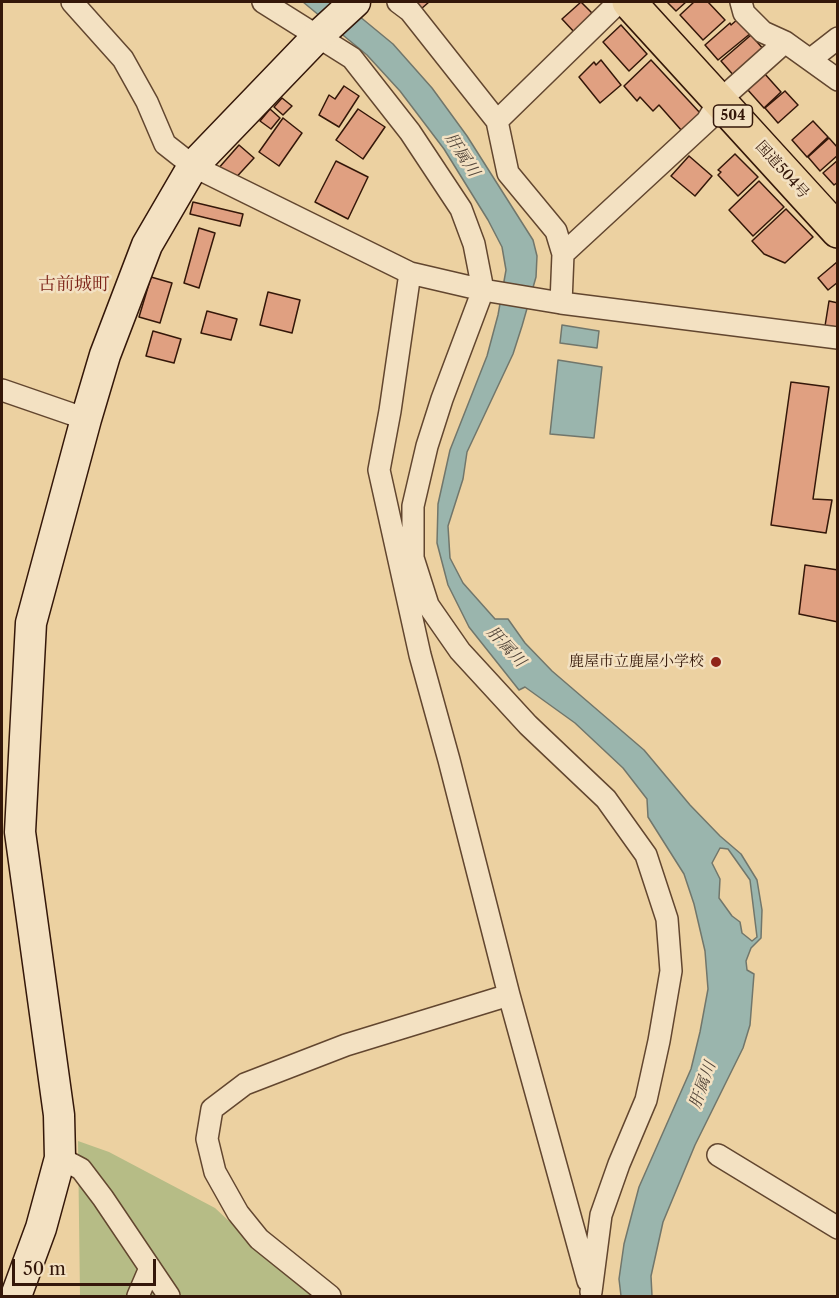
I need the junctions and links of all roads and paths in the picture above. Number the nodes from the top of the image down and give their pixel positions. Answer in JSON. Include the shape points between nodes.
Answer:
{"nodes":[{"id":1,"x":72,"y":2,"type":"edge"},
{"id":2,"x":263,"y":2,"type":"edge"},
{"id":3,"x":355,"y":2,"type":"edge"},
{"id":4,"x":398,"y":2,"type":"edge"},
{"id":5,"x":620,"y":2,"type":"edge"},
{"id":6,"x":629,"y":2,"type":"edge"},
{"id":7,"x":741,"y":2,"type":"edge"},
{"id":8,"x":318,"y":36,"type":"junction"},
{"id":9,"x":837,"y":38,"type":"edge"},
{"id":10,"x":785,"y":42,"type":"junction"},
{"id":11,"x":811,"y":59,"type":"junction"},
{"id":12,"x":837,"y":80,"type":"edge"},
{"id":13,"x":719,"y":101,"type":"junction"},
{"id":14,"x":497,"y":121,"type":"junction"},
{"id":15,"x":193,"y":166,"type":"junction"},
{"id":16,"x":837,"y":231,"type":"edge"},
{"id":17,"x":563,"y":254,"type":"junction"},
{"id":18,"x":410,"y":273,"type":"junction"},
{"id":19,"x":483,"y":290,"type":"junction"},
{"id":20,"x":561,"y":303,"type":"junction"},
{"id":21,"x":837,"y":338,"type":"edge"},
{"id":22,"x":2,"y":390,"type":"edge"},
{"id":23,"x":86,"y":419,"type":"junction"},
{"id":24,"x":509,"y":995,"type":"junction"},
{"id":25,"x":718,"y":1155,"type":"dead end"},
{"id":26,"x":60,"y":1158,"type":"junction"},
{"id":27,"x":837,"y":1228,"type":"edge"},
{"id":28,"x":150,"y":1268,"type":"junction"},
{"id":29,"x":591,"y":1294,"type":"edge"},
{"id":30,"x":16,"y":1296,"type":"edge"},
{"id":31,"x":138,"y":1296,"type":"edge"},
{"id":32,"x":169,"y":1296,"type":"edge"},
{"id":33,"x":330,"y":1296,"type":"edge"}],
"edges":[{"from":1,"to":15,"type":"street","via":[[123,59],[165,144]]},
{"from":2,"to":8,"type":"street"},
{"from":3,"to":8,"type":"street"},
{"from":4,"to":14,"type":"street","via":[[410,11]]},
{"from":5,"to":14,"type":"street"},
{"from":6,"to":13,"type":"highway","name":"国道504号","number":"504"},
{"from":7,"to":10,"type":"street","via":[[744,13],[763,32]]},
{"from":8,"to":15,"type":"street"},
{"from":8,"to":19,"type":"street","via":[[352,58],[410,132],[461,209],[474,244]]},
{"from":9,"to":11,"type":"street"},
{"from":10,"to":11,"type":"street"},
{"from":10,"to":13,"type":"street"},
{"from":11,"to":12,"type":"street"},
{"from":13,"to":16,"type":"highway","name":"国道504号","number":"504"},
{"from":13,"to":17,"type":"street","via":[[706,121]]},
{"from":14,"to":17,"type":"street","via":[[508,173],[556,231]]},
{"from":15,"to":18,"type":"street"},
{"from":15,"to":23,"type":"street","via":[[147,245],[105,355]]},
{"from":17,"to":20,"type":"street"},
{"from":18,"to":19,"type":"street"},
{"from":18,"to":24,"type":"street","via":[[379,470],[420,655]]},
{"from":19,"to":20,"type":"street"},
{"from":19,"to":29,"type":"street","via":[[427,446],[413,506],[413,558],[428,605],[460,651],[528,725],[606,799],[646,855],[667,919],[671,971],[659,1041],[646,1100],[601,1215]]},
{"from":20,"to":21,"type":"street"},
{"from":22,"to":23,"type":"street"},
{"from":23,"to":26,"type":"street","via":[[31,623],[20,832],[59,1115]]},
{"from":24,"to":29,"type":"street"},
{"from":24,"to":33,"type":"street","via":[[346,1045],[265,1076],[245,1084],[212,1109],[207,1139],[215,1172],[238,1213],[259,1239]]},
{"from":25,"to":27,"type":"street"},
{"from":26,"to":28,"type":"street","via":[[81,1170]]},
{"from":26,"to":30,"type":"street","via":[[41,1228]]},
{"from":28,"to":31,"type":"street"},
{"from":28,"to":32,"type":"street"}]}
